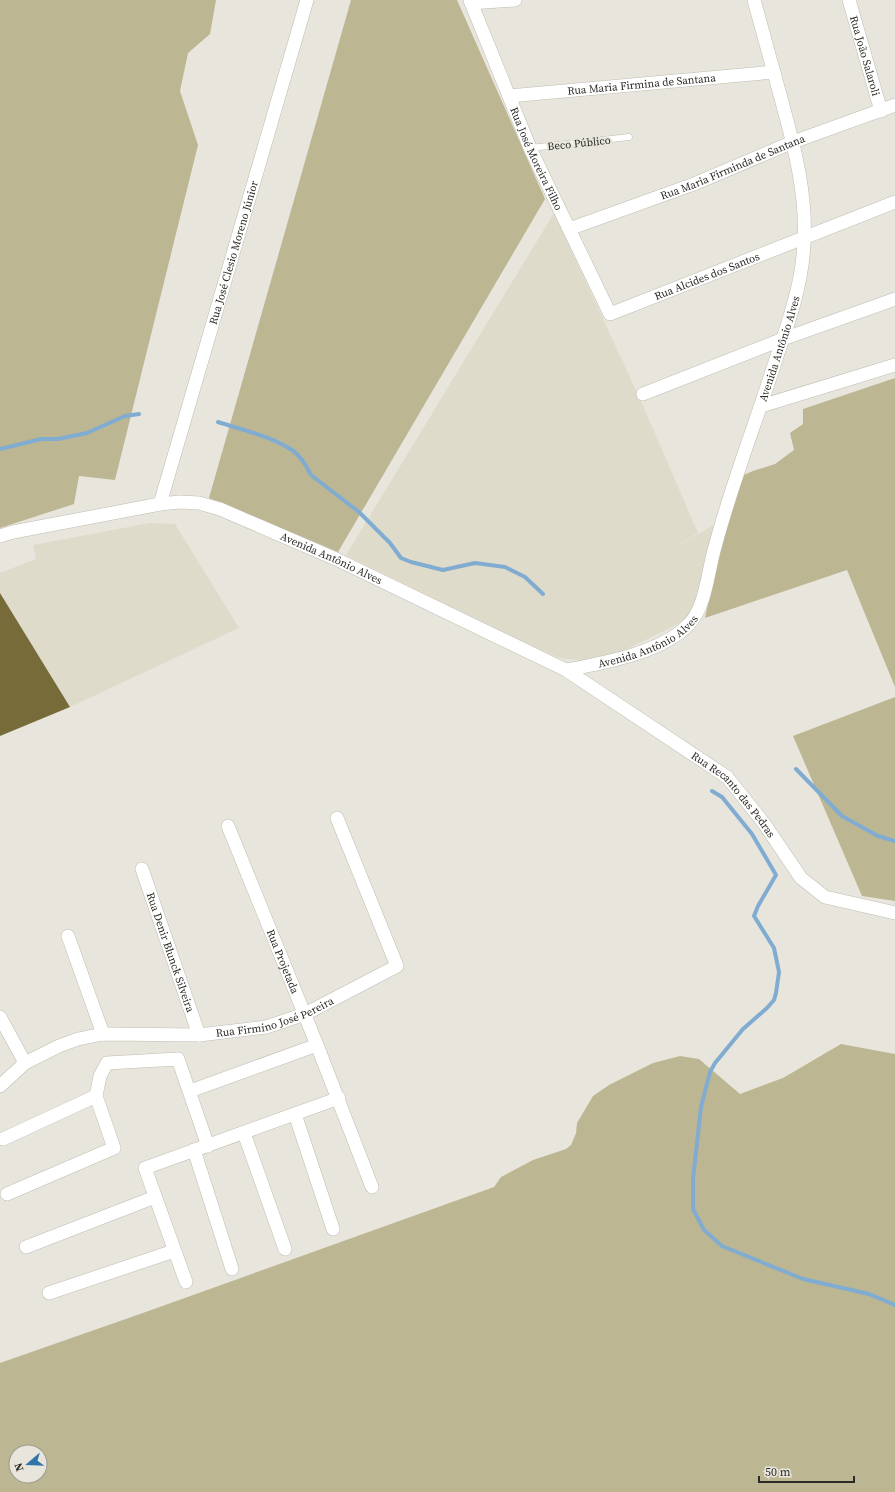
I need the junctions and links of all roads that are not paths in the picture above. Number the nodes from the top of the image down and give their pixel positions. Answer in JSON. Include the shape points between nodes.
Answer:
{"nodes":[{"id":1,"x":307,"y":0,"type":"edge"},
{"id":2,"x":515,"y":0,"type":"edge"},
{"id":3,"x":754,"y":0,"type":"edge"},
{"id":4,"x":849,"y":0,"type":"edge"},
{"id":5,"x":470,"y":1,"type":"edge"},
{"id":6,"x":774,"y":72,"type":"junction"},
{"id":7,"x":509,"y":96,"type":"junction"},
{"id":8,"x":895,"y":105,"type":"edge"},
{"id":9,"x":881,"y":110,"type":"junction"},
{"id":10,"x":629,"y":137,"type":"dead end"},
{"id":11,"x":793,"y":142,"type":"junction"},
{"id":12,"x":530,"y":148,"type":"junction"},
{"id":13,"x":895,"y":202,"type":"edge"},
{"id":14,"x":569,"y":229,"type":"junction"},
{"id":15,"x":804,"y":237,"type":"junction"},
{"id":16,"x":895,"y":299,"type":"edge"},
{"id":17,"x":610,"y":314,"type":"joint"},
{"id":18,"x":783,"y":339,"type":"junction"},
{"id":19,"x":895,"y":365,"type":"edge"},
{"id":20,"x":643,"y":394,"type":"dead end"},
{"id":21,"x":761,"y":406,"type":"junction"},
{"id":22,"x":160,"y":504,"type":"junction"},
{"id":23,"x":0,"y":536,"type":"edge"},
{"id":24,"x":566,"y":670,"type":"junction"},
{"id":25,"x":337,"y":818,"type":"dead end"},
{"id":26,"x":228,"y":826,"type":"dead end"},
{"id":27,"x":142,"y":869,"type":"dead end"},
{"id":28,"x":895,"y":913,"type":"edge"},
{"id":29,"x":68,"y":936,"type":"dead end"},
{"id":30,"x":305,"y":1014,"type":"junction"},
{"id":31,"x":0,"y":1017,"type":"edge"},
{"id":32,"x":104,"y":1034,"type":"junction"},
{"id":33,"x":199,"y":1035,"type":"junction"},
{"id":34,"x":317,"y":1045,"type":"junction"},
{"id":35,"x":25,"y":1063,"type":"junction"},
{"id":36,"x":0,"y":1086,"type":"edge"},
{"id":37,"x":190,"y":1091,"type":"junction"},
{"id":38,"x":96,"y":1096,"type":"junction"},
{"id":39,"x":339,"y":1098,"type":"junction"},
{"id":40,"x":296,"y":1114,"type":"junction"},
{"id":41,"x":244,"y":1133,"type":"junction"},
{"id":42,"x":3,"y":1139,"type":"dead end"},
{"id":43,"x":208,"y":1146,"type":"junction"},
{"id":44,"x":194,"y":1150,"type":"junction"},
{"id":45,"x":372,"y":1187,"type":"dead end"},
{"id":46,"x":7,"y":1194,"type":"dead end"},
{"id":47,"x":155,"y":1198,"type":"junction"},
{"id":48,"x":333,"y":1229,"type":"dead end"},
{"id":49,"x":26,"y":1247,"type":"dead end"},
{"id":50,"x":285,"y":1248,"type":"dead end"},
{"id":51,"x":174,"y":1250,"type":"junction"},
{"id":52,"x":232,"y":1269,"type":"dead end"},
{"id":53,"x":186,"y":1282,"type":"dead end"},
{"id":54,"x":48,"y":1293,"type":"dead end"}],
"edges":[{"from":1,"to":22,"type":"street","name":"Rua José Clesio Moreno Júnior"},
{"from":2,"to":5,"type":"street"},
{"from":3,"to":6,"type":"street","name":"Avenida Antônio Alves"},
{"from":4,"to":9,"type":"street","name":"Rua João Salaroli"},
{"from":5,"to":7,"type":"street","name":"Rua José Moreira Filho"},
{"from":6,"to":7,"type":"street","name":"Rua Maria Firmina de Santana"},
{"from":6,"to":11,"type":"street","name":"Avenida Antônio Alves"},
{"from":7,"to":12,"type":"street","name":"Rua José Moreira Filho"},
{"from":8,"to":9,"type":"street","name":"Rua Maria Firminda de Santana"},
{"from":9,"to":11,"type":"street","name":"Rua Maria Firminda de Santana"},
{"from":10,"to":12,"type":"lane","name":"Beco Público"},
{"from":11,"to":14,"type":"street","name":"Rua Maria Firminda de Santana","via":[[694,184]]},
{"from":11,"to":15,"type":"street","name":"Avenida Antônio Alves","via":[[802,190]]},
{"from":12,"to":14,"type":"street","name":"Rua José Moreira Filho"},
{"from":13,"to":15,"type":"street","name":"Rua Alcides dos Santos"},
{"from":14,"to":17,"type":"street","name":"Rua José Moreira Filho"},
{"from":15,"to":17,"type":"street","name":"Rua Alcides dos Santos"},
{"from":15,"to":18,"type":"street","name":"Avenida Antônio Alves","via":[[800,278]]},
{"from":16,"to":18,"type":"street"},
{"from":18,"to":20,"type":"street"},
{"from":18,"to":21,"type":"street","name":"Avenida Antônio Alves"},
{"from":19,"to":21,"type":"street"},
{"from":21,"to":24,"type":"street","name":"Avenida Antônio Alves","via":[[714,547],[699,611],[690,624],[660,644],[617,660]]},
{"from":22,"to":23,"type":"street","name":"Avenida Antônio Alves"},
{"from":22,"to":24,"type":"street","name":"Avenida Antônio Alves","via":[[199,503],[220,509],[336,559]]},
{"from":24,"to":28,"type":"street","name":"Rua Recanto das Pedras","via":[[727,777],[763,822],[802,878],[825,897]]},
{"from":25,"to":30,"type":"street","name":"Rua Firmino José Pereira","via":[[397,966]]},
{"from":26,"to":30,"type":"street","name":"Rua Projetada"},
{"from":27,"to":33,"type":"street","name":"Rua Denir Blunck Silveira"},
{"from":29,"to":32,"type":"street"},
{"from":30,"to":33,"type":"street","name":"Rua Firmino José Pereira","via":[[266,1026]]},
{"from":30,"to":34,"type":"street","name":"Rua Projetada"},
{"from":31,"to":35,"type":"street"},
{"from":32,"to":33,"type":"street","name":"Rua Firmino José Pereira"},
{"from":32,"to":35,"type":"street","name":"Rua Firmino José Pereira","via":[[78,1039]]},
{"from":34,"to":37,"type":"street"},
{"from":34,"to":39,"type":"street","name":"Rua Projetada"},
{"from":35,"to":36,"type":"street","name":"Rua Firmino José Pereira"},
{"from":37,"to":38,"type":"street","via":[[178,1059],[107,1063],[100,1076]]},
{"from":37,"to":43,"type":"street"},
{"from":38,"to":42,"type":"street"},
{"from":38,"to":46,"type":"street","via":[[114,1148]]},
{"from":39,"to":40,"type":"street"},
{"from":39,"to":45,"type":"street","name":"Rua Projetada"},
{"from":40,"to":41,"type":"street"},
{"from":40,"to":48,"type":"street"},
{"from":41,"to":43,"type":"street"},
{"from":41,"to":50,"type":"street"},
{"from":43,"to":44,"type":"street"},
{"from":44,"to":47,"type":"street","via":[[145,1168]]},
{"from":44,"to":52,"type":"street"},
{"from":47,"to":49,"type":"street"},
{"from":47,"to":51,"type":"street"},
{"from":51,"to":53,"type":"street"},
{"from":51,"to":54,"type":"street"}]}
